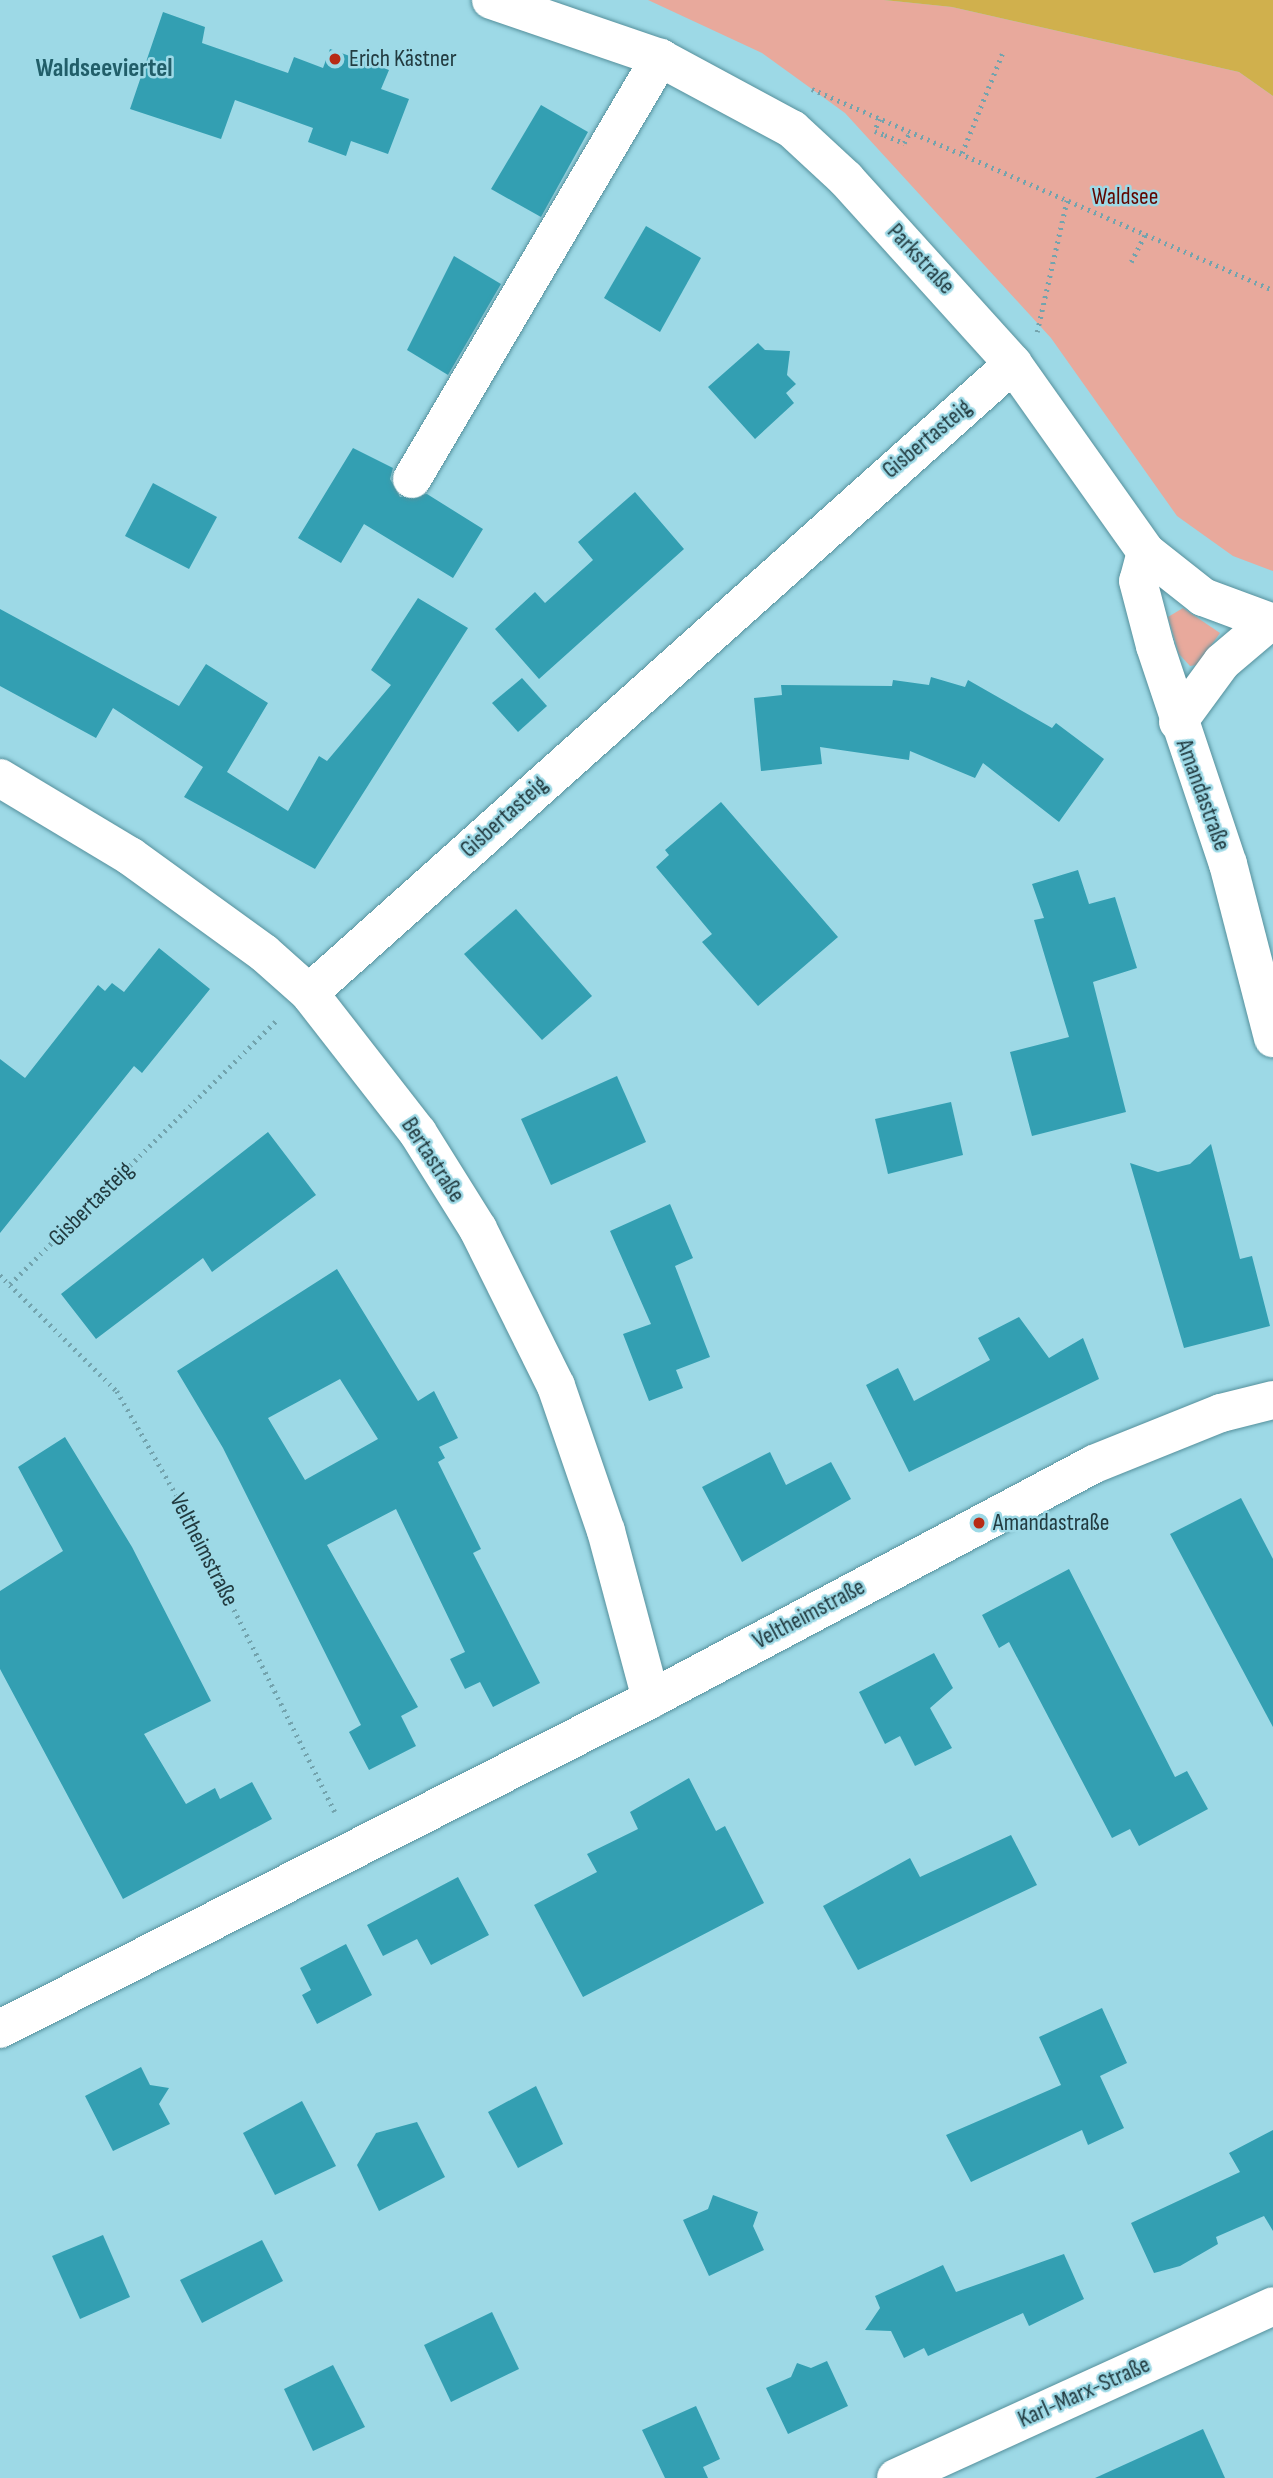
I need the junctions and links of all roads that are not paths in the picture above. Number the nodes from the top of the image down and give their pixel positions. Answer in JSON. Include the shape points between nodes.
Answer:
{"nodes":[{"id":1,"x":491,"y":0,"type":"edge"},
{"id":2,"x":660,"y":58,"type":"junction"},
{"id":3,"x":1013,"y":365,"type":"junction"},
{"id":4,"x":412,"y":479,"type":"dead end"},
{"id":5,"x":1146,"y":552,"type":"junction"},
{"id":6,"x":1270,"y":623,"type":"edge"},
{"id":7,"x":1178,"y":722,"type":"junction"},
{"id":8,"x":0,"y":778,"type":"edge"},
{"id":9,"x":309,"y":993,"type":"junction"},
{"id":10,"x":1273,"y":1038,"type":"edge"},
{"id":11,"x":1273,"y":1400,"type":"edge"},
{"id":12,"x":651,"y":1699,"type":"junction"},
{"id":13,"x":4,"y":2015,"type":"edge"},
{"id":14,"x":1273,"y":2306,"type":"edge"},
{"id":15,"x":896,"y":2478,"type":"edge"}],
"edges":[{"from":1,"to":2,"type":"street","name":"Parkstraße"},
{"from":2,"to":3,"type":"street","name":"Parkstraße","via":[[792,128],[846,179]]},
{"from":2,"to":4,"type":"street"},
{"from":3,"to":5,"type":"street","name":"Parkstraße"},
{"from":3,"to":9,"type":"street","name":"Gisbertasteig"},
{"from":5,"to":6,"type":"street","name":"Parkstraße","via":[[1203,597]]},
{"from":5,"to":7,"type":"street","name":"Amandastraße","via":[[1138,581]]},
{"from":6,"to":7,"type":"street","name":"Parkstraße","via":[[1222,663]]},
{"from":7,"to":10,"type":"street","name":"Amandastraße","via":[[1228,864]]},
{"from":8,"to":9,"type":"street","name":"Bertastraße","via":[[217,917]]},
{"from":9,"to":12,"type":"street","name":"Bertastraße","via":[[418,1133],[528,1326],[556,1386],[606,1531]]},
{"from":11,"to":12,"type":"street","name":"Veltheimstraße","via":[[1221,1413],[1094,1464]]},
{"from":12,"to":13,"type":"street","name":"Veltheimstraße"},
{"from":14,"to":15,"type":"street","name":"Karl-Marx-Straße"}]}
